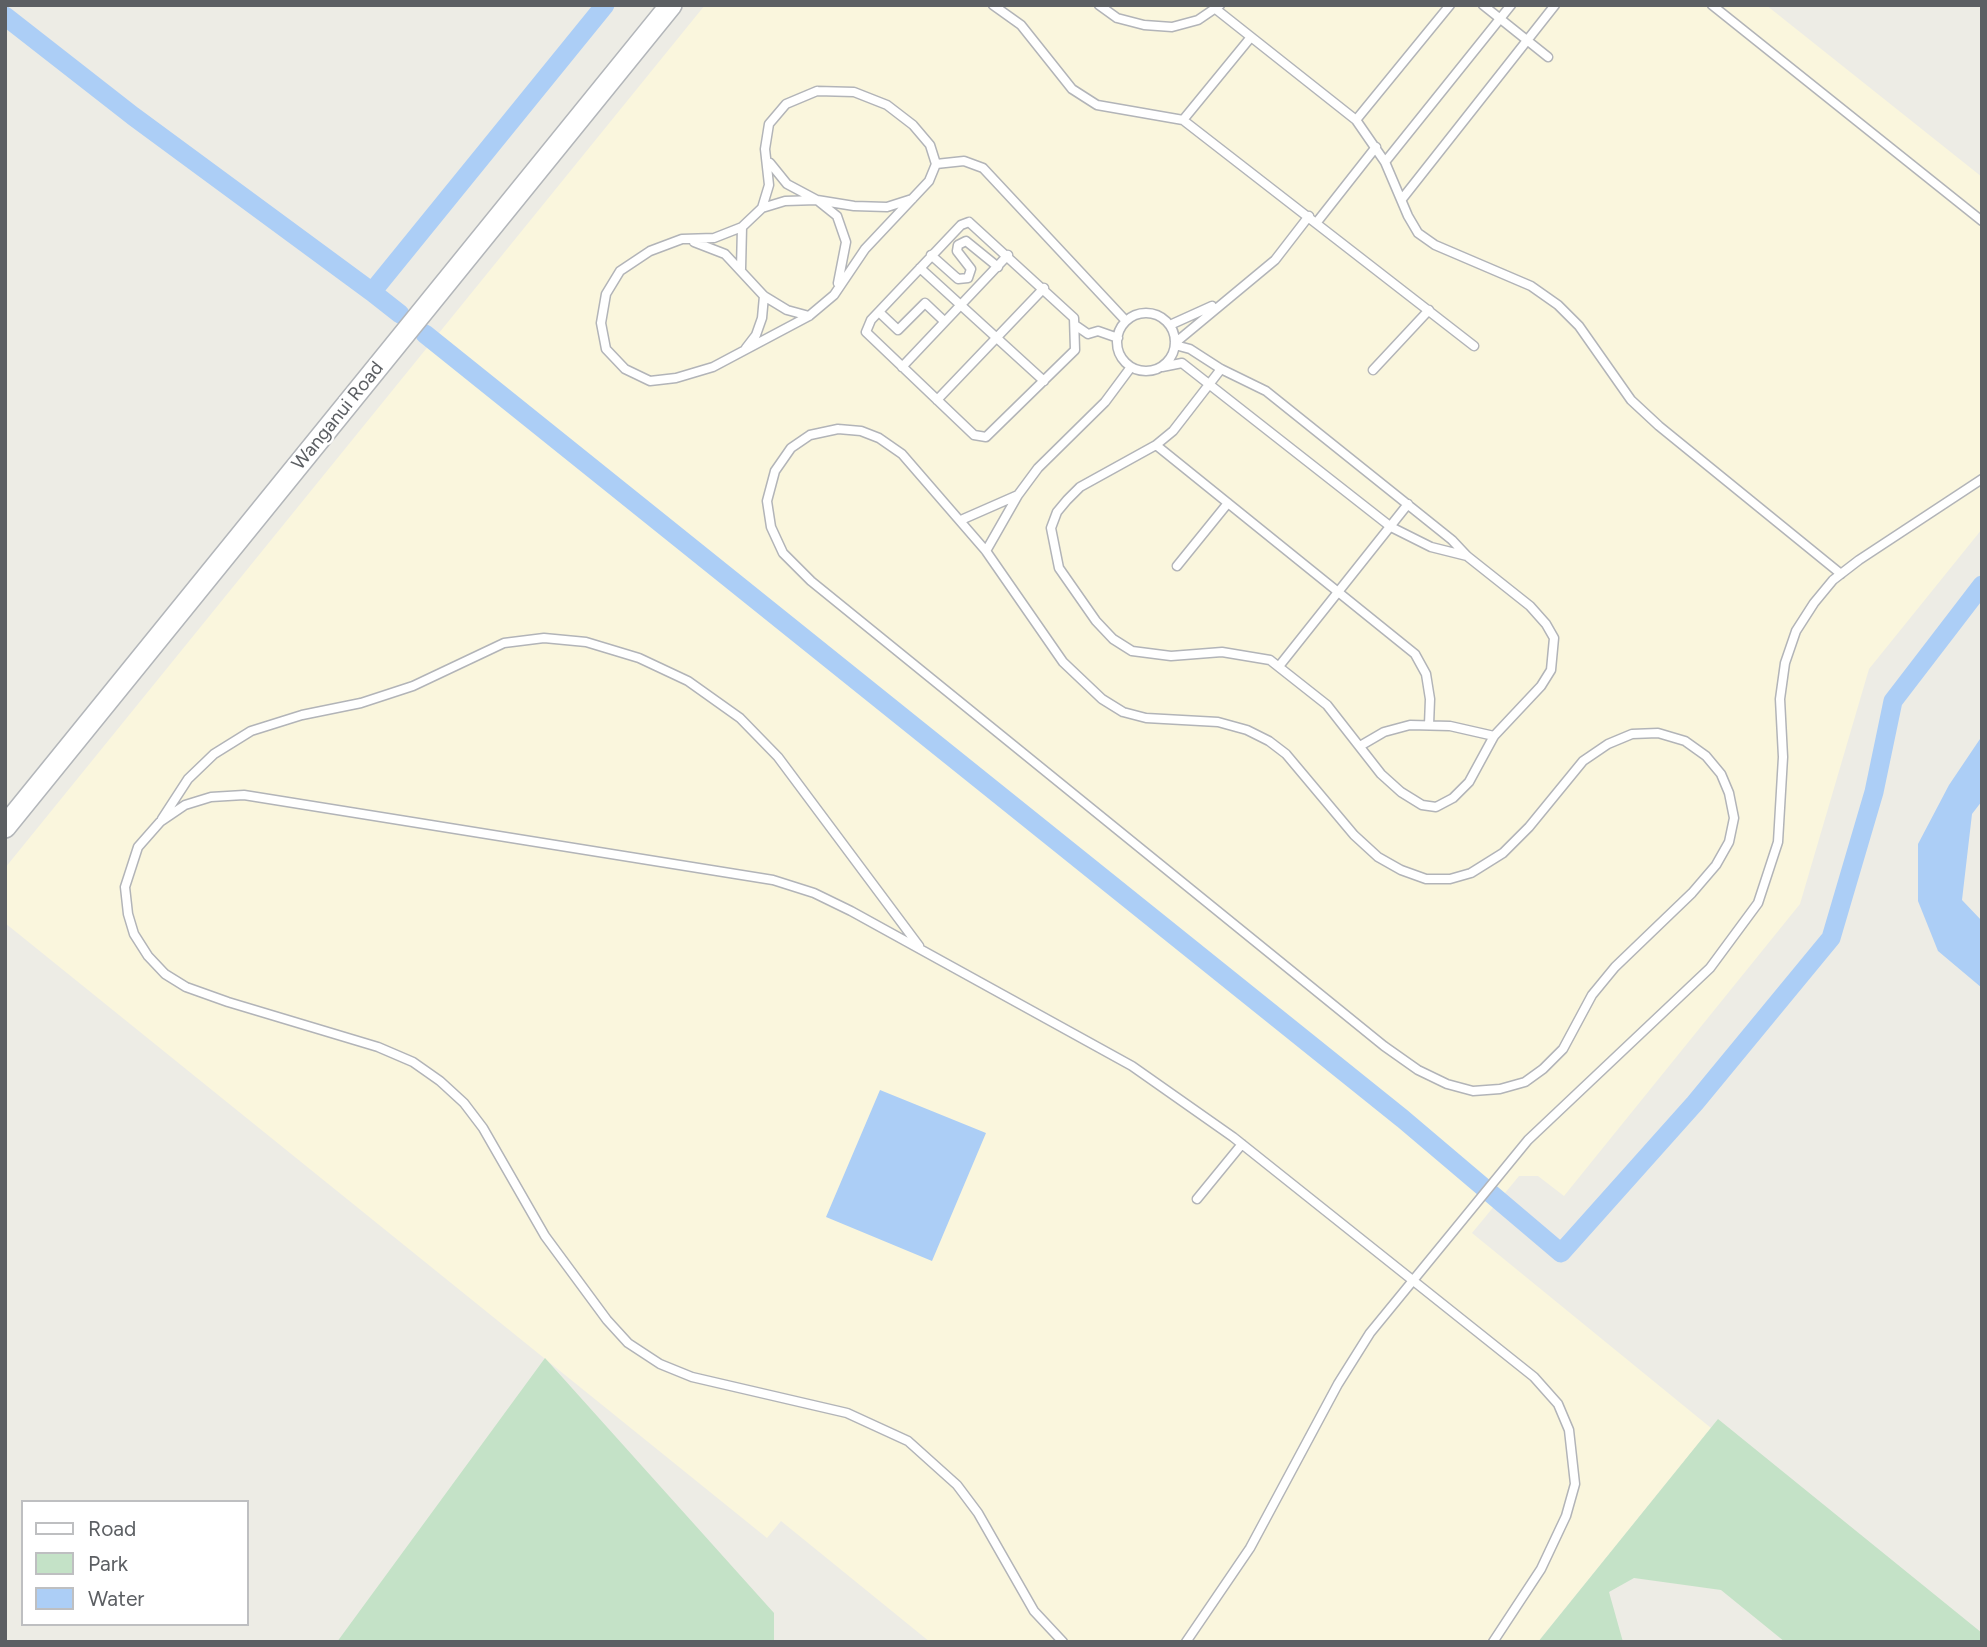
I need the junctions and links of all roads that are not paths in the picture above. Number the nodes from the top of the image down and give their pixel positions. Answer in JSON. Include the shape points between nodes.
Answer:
{"nodes":[{"id":1,"x":671,"y":5,"type":"edge"},
{"id":2,"x":993,"y":5,"type":"edge"},
{"id":3,"x":1099,"y":5,"type":"edge"},
{"id":4,"x":1450,"y":5,"type":"edge"},
{"id":5,"x":1483,"y":5,"type":"edge"},
{"id":6,"x":1511,"y":5,"type":"edge"},
{"id":7,"x":1555,"y":5,"type":"edge"},
{"id":8,"x":1712,"y":5,"type":"edge"},
{"id":9,"x":1218,"y":7,"type":"edge"},
{"id":10,"x":1500,"y":19,"type":"junction"},
{"id":11,"x":1251,"y":37,"type":"junction"},
{"id":12,"x":1527,"y":40,"type":"junction"},
{"id":13,"x":1548,"y":57,"type":"dead end"},
{"id":14,"x":1183,"y":120,"type":"junction"},
{"id":15,"x":1356,"y":120,"type":"junction"},
{"id":16,"x":1376,"y":147,"type":"junction"},
{"id":17,"x":765,"y":149,"type":"junction"},
{"id":18,"x":1385,"y":162,"type":"junction"},
{"id":19,"x":936,"y":164,"type":"junction"},
{"id":20,"x":915,"y":198,"type":"junction"},
{"id":21,"x":817,"y":200,"type":"junction"},
{"id":22,"x":1402,"y":200,"type":"junction"},
{"id":23,"x":762,"y":208,"type":"junction"},
{"id":24,"x":1309,"y":216,"type":"junction"},
{"id":25,"x":1982,"y":221,"type":"edge"},
{"id":26,"x":1317,"y":222,"type":"junction"},
{"id":27,"x":742,"y":227,"type":"junction"},
{"id":28,"x":682,"y":239,"type":"junction"},
{"id":29,"x":1008,"y":255,"type":"junction"},
{"id":30,"x":931,"y":256,"type":"junction"},
{"id":31,"x":998,"y":267,"type":"junction"},
{"id":32,"x":920,"y":268,"type":"junction"},
{"id":33,"x":741,"y":269,"type":"junction"},
{"id":34,"x":1044,"y":288,"type":"junction"},
{"id":35,"x":834,"y":295,"type":"junction"},
{"id":36,"x":764,"y":296,"type":"junction"},
{"id":37,"x":1220,"y":303,"type":"junction"},
{"id":38,"x":960,"y":304,"type":"junction"},
{"id":39,"x":1429,"y":310,"type":"junction"},
{"id":40,"x":879,"y":312,"type":"junction"},
{"id":41,"x":809,"y":316,"type":"junction"},
{"id":42,"x":944,"y":321,"type":"junction"},
{"id":43,"x":1126,"y":321,"type":"junction"},
{"id":44,"x":1075,"y":325,"type":"junction"},
{"id":45,"x":1170,"y":326,"type":"junction"},
{"id":46,"x":996,"y":338,"type":"junction"},
{"id":47,"x":1118,"y":338,"type":"junction"},
{"id":48,"x":1175,"y":344,"type":"junction"},
{"id":49,"x":1474,"y":346,"type":"dead end"},
{"id":50,"x":744,"y":350,"type":"junction"},
{"id":51,"x":902,"y":367,"type":"junction"},
{"id":52,"x":1131,"y":367,"type":"junction"},
{"id":53,"x":1162,"y":367,"type":"junction"},
{"id":54,"x":1221,"y":369,"type":"junction"},
{"id":55,"x":1373,"y":370,"type":"dead end"},
{"id":56,"x":1044,"y":381,"type":"junction"},
{"id":57,"x":1210,"y":384,"type":"junction"},
{"id":58,"x":937,"y":400,"type":"junction"},
{"id":59,"x":1156,"y":445,"type":"junction"},
{"id":60,"x":1982,"y":479,"type":"edge"},
{"id":61,"x":1018,"y":495,"type":"junction"},
{"id":62,"x":1228,"y":503,"type":"junction"},
{"id":63,"x":1408,"y":504,"type":"junction"},
{"id":64,"x":961,"y":520,"type":"junction"},
{"id":65,"x":1391,"y":527,"type":"junction"},
{"id":66,"x":986,"y":551,"type":"junction"},
{"id":67,"x":1467,"y":556,"type":"junction"},
{"id":68,"x":1177,"y":566,"type":"dead end"},
{"id":69,"x":1841,"y":573,"type":"junction"},
{"id":70,"x":1339,"y":592,"type":"junction"},
{"id":71,"x":1280,"y":665,"type":"junction"},
{"id":72,"x":1429,"y":725,"type":"junction"},
{"id":73,"x":1494,"y":736,"type":"junction"},
{"id":74,"x":1360,"y":746,"type":"junction"},
{"id":75,"x":160,"y":821,"type":"junction"},
{"id":76,"x":5,"y":827,"type":"edge"},
{"id":77,"x":920,"y":948,"type":"junction"},
{"id":78,"x":1242,"y":1144,"type":"junction"},
{"id":79,"x":1197,"y":1199,"type":"dead end"},
{"id":80,"x":1413,"y":1281,"type":"junction"},
{"id":81,"x":1193,"y":1631,"type":"junction"},
{"id":82,"x":1063,"y":1642,"type":"edge"},
{"id":83,"x":1180,"y":1642,"type":"edge"},
{"id":84,"x":1186,"y":1642,"type":"edge"},
{"id":85,"x":1493,"y":1642,"type":"edge"}],
"edges":[{"from":1,"to":76,"type":"street","name":"Wanganui Road"},
{"from":2,"to":14,"type":"lane","via":[[1021,24],[1072,89],[1097,104]]},
{"from":3,"to":9,"type":"lane","via":[[1116,18],[1172,27],[1198,20]]},
{"from":4,"to":15,"type":"lane"},
{"from":5,"to":10,"type":"lane"},
{"from":6,"to":10,"type":"lane"},
{"from":7,"to":12,"type":"lane"},
{"from":8,"to":25,"type":"lane"},
{"from":9,"to":11,"type":"lane"},
{"from":10,"to":12,"type":"lane"},
{"from":10,"to":18,"type":"lane"},
{"from":11,"to":14,"type":"lane"},
{"from":11,"to":15,"type":"lane"},
{"from":12,"to":13,"type":"lane"},
{"from":12,"to":22,"type":"lane"},
{"from":14,"to":24,"type":"lane"},
{"from":15,"to":16,"type":"lane"},
{"from":16,"to":18,"type":"lane"},
{"from":16,"to":26,"type":"lane"},
{"from":17,"to":19,"type":"lane","via":[[769,124],[786,104],[817,92],[854,92],[887,105],[913,125],[930,145]]},
{"from":17,"to":21,"type":"lane","via":[[771,168],[787,184]]},
{"from":17,"to":23,"type":"lane","via":[[769,185]]},
{"from":18,"to":22,"type":"lane"},
{"from":19,"to":20,"type":"lane"},
{"from":19,"to":43,"type":"lane","via":[[964,161],[983,168]]},
{"from":20,"to":21,"type":"lane","via":[[887,207]]},
{"from":20,"to":35,"type":"lane","via":[[865,249]]},
{"from":21,"to":23,"type":"lane","via":[[785,201]]},
{"from":21,"to":35,"type":"lane","via":[[837,216],[846,242]]},
{"from":22,"to":69,"type":"lane","via":[[1418,233],[1435,245],[1531,286],[1558,305],[1579,326],[1631,400]]},
{"from":23,"to":27,"type":"lane"},
{"from":24,"to":26,"type":"lane"},
{"from":24,"to":37,"type":"lane","via":[[1275,260]]},
{"from":26,"to":39,"type":"lane"},
{"from":27,"to":28,"type":"lane","via":[[714,237]]},
{"from":27,"to":33,"type":"lane"},
{"from":28,"to":33,"type":"lane","via":[[705,243]]},
{"from":28,"to":50,"type":"lane","via":[[650,251],[620,271],[606,294],[601,323],[606,348],[625,369],[650,381],[713,367]]},
{"from":29,"to":30,"type":"lane","via":[[969,222]]},
{"from":29,"to":31,"type":"lane"},
{"from":29,"to":34,"type":"lane"},
{"from":30,"to":31,"type":"lane","via":[[964,280],[971,269],[957,251],[966,241]]},
{"from":30,"to":32,"type":"lane"},
{"from":31,"to":38,"type":"lane"},
{"from":32,"to":38,"type":"lane"},
{"from":32,"to":40,"type":"lane"},
{"from":33,"to":36,"type":"lane"},
{"from":34,"to":44,"type":"lane","via":[[1072,314]]},
{"from":34,"to":46,"type":"lane"},
{"from":35,"to":41,"type":"lane"},
{"from":36,"to":41,"type":"lane"},
{"from":36,"to":50,"type":"lane","via":[[756,335]]},
{"from":37,"to":45,"type":"lane"},
{"from":37,"to":48,"type":"lane"},
{"from":38,"to":42,"type":"lane"},
{"from":38,"to":46,"type":"lane"},
{"from":39,"to":49,"type":"lane"},
{"from":39,"to":55,"type":"lane"},
{"from":40,"to":42,"type":"lane","via":[[898,330],[925,303]]},
{"from":40,"to":51,"type":"lane","via":[[866,332]]},
{"from":41,"to":50,"type":"lane"},
{"from":42,"to":51,"type":"lane"},
{"from":43,"to":45,"type":"lane","via":[[1149,313]]},
{"from":43,"to":47,"type":"lane"},
{"from":44,"to":47,"type":"lane","via":[[1088,334],[1098,331]]},
{"from":44,"to":56,"type":"lane","via":[[1075,350]]},
{"from":45,"to":48,"type":"lane"},
{"from":46,"to":56,"type":"lane"},
{"from":46,"to":58,"type":"lane"},
{"from":47,"to":52,"type":"lane","via":[[1120,355]]},
{"from":48,"to":53,"type":"lane"},
{"from":48,"to":54,"type":"lane"},
{"from":51,"to":58,"type":"lane"},
{"from":52,"to":53,"type":"lane","via":[[1150,371]]},
{"from":52,"to":61,"type":"lane","via":[[1105,402],[1064,439]]},
{"from":53,"to":57,"type":"lane","via":[[1182,363]]},
{"from":54,"to":57,"type":"lane"},
{"from":54,"to":63,"type":"lane","via":[[1266,391]]},
{"from":56,"to":58,"type":"lane","via":[[986,438],[974,435]]},
{"from":57,"to":59,"type":"lane","via":[[1189,414]]},
{"from":57,"to":65,"type":"lane"},
{"from":59,"to":62,"type":"lane"},
{"from":59,"to":71,"type":"lane","via":[[1080,487],[1057,513],[1051,528],[1059,568],[1096,621],[1132,651],[1171,656],[1222,652]]},
{"from":60,"to":69,"type":"lane"},
{"from":61,"to":64,"type":"lane"},
{"from":61,"to":66,"type":"lane"},
{"from":62,"to":68,"type":"lane"},
{"from":62,"to":70,"type":"lane"},
{"from":63,"to":65,"type":"lane"},
{"from":63,"to":67,"type":"lane"},
{"from":64,"to":66,"type":"lane"},
{"from":64,"to":66,"type":"lane","via":[[902,454],[870,435],[838,429],[810,435],[791,448],[775,471],[768,501],[771,527],[783,553],[811,581],[1384,1046],[1447,1084],[1473,1091],[1500,1088],[1525,1082],[1544,1069],[1563,1048],[1592,995],[1692,893],[1729,842],[1734,818],[1729,793],[1706,756],[1685,741],[1658,733],[1632,734],[1583,761],[1503,853],[1471,873],[1426,879],[1401,870],[1354,835],[1286,754],[1269,741],[1218,722],[1146,718],[1123,712],[1102,699],[1063,662]]},
{"from":65,"to":67,"type":"lane","via":[[1431,547]]},
{"from":65,"to":70,"type":"lane"},
{"from":67,"to":73,"type":"lane","via":[[1530,606],[1554,638],[1551,670]]},
{"from":69,"to":80,"type":"lane","via":[[1796,631],[1785,663],[1780,699],[1779,842],[1758,903],[1710,968],[1550,1116]]},
{"from":70,"to":71,"type":"lane"},
{"from":70,"to":72,"type":"lane","via":[[1415,654],[1426,674]]},
{"from":71,"to":74,"type":"lane","via":[[1326,705]]},
{"from":72,"to":73,"type":"lane"},
{"from":72,"to":74,"type":"lane","via":[[1384,732]]},
{"from":73,"to":74,"type":"lane","via":[[1469,782],[1436,807],[1422,805],[1401,792]]},
{"from":75,"to":77,"type":"lane","via":[[185,805],[244,794],[680,862],[814,893]]},
{"from":75,"to":77,"type":"lane","via":[[188,779],[214,754],[251,731],[413,686],[504,643],[544,638],[586,642],[639,658],[688,681],[740,718],[778,757]]},
{"from":75,"to":82,"type":"lane","via":[[138,847],[125,887],[134,934],[165,974],[228,1002],[378,1047],[413,1062],[440,1081],[483,1128],[545,1236],[584,1292],[628,1343],[660,1364],[692,1377],[847,1413],[908,1441],[957,1485],[1034,1611]]},
{"from":77,"to":78,"type":"lane","via":[[1132,1066]]},
{"from":78,"to":79,"type":"lane"},
{"from":78,"to":80,"type":"lane"},
{"from":80,"to":81,"type":"lane","via":[[1370,1333],[1250,1548]]},
{"from":80,"to":85,"type":"lane","via":[[1534,1377],[1558,1404],[1569,1430],[1576,1484],[1566,1516],[1541,1569]]},
{"from":81,"to":83,"type":"lane"},
{"from":81,"to":84,"type":"lane"}]}
